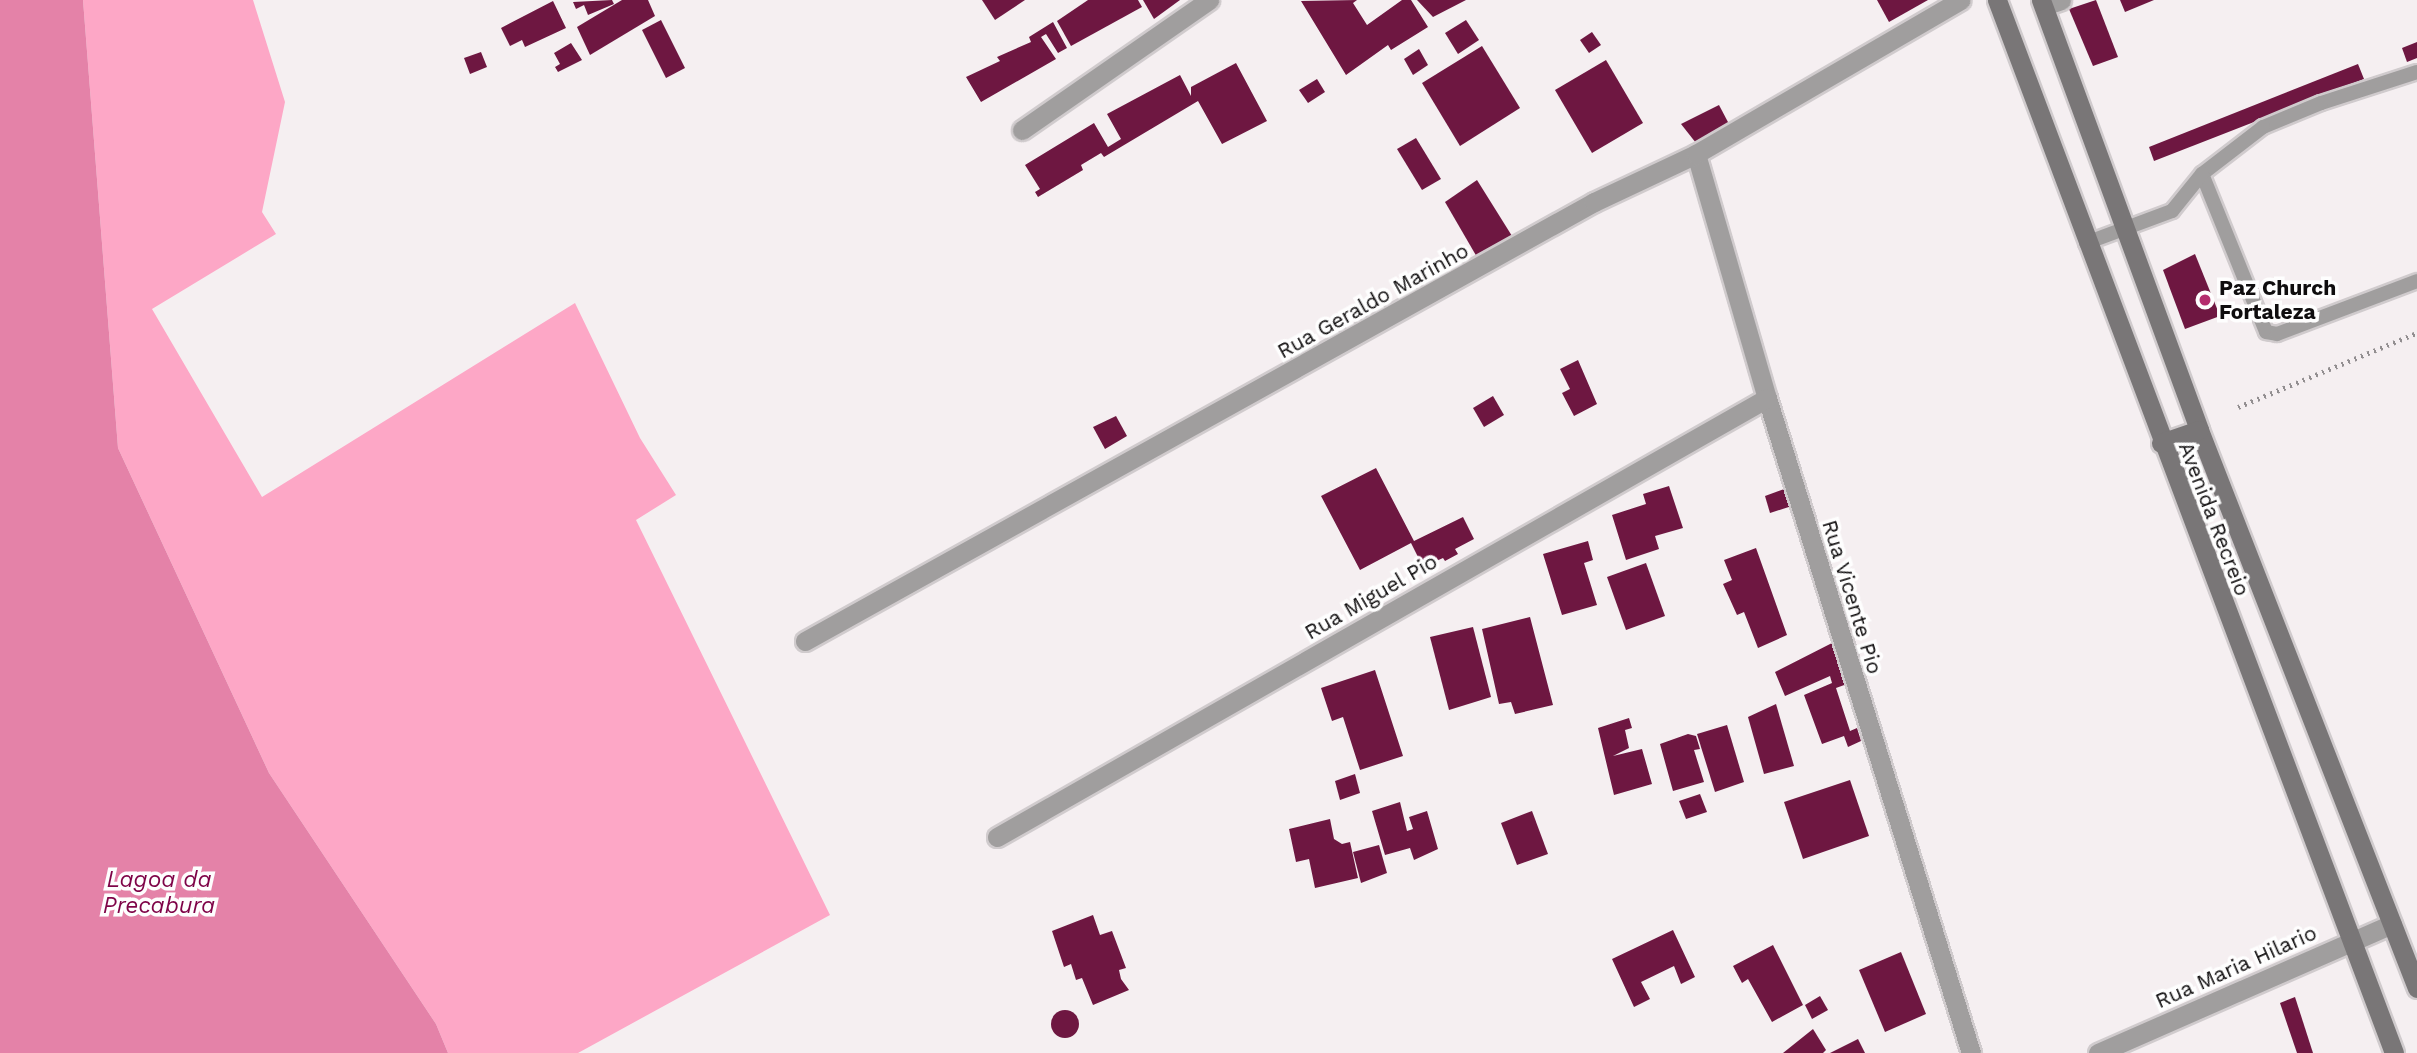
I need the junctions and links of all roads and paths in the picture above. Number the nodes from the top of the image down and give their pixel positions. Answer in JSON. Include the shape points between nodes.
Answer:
{"nodes":[{"id":1,"x":1209,"y":0,"type":"edge"},
{"id":2,"x":1961,"y":0,"type":"edge"},
{"id":3,"x":1997,"y":0,"type":"edge"},
{"id":4,"x":2048,"y":2,"type":"edge"},
{"id":5,"x":2417,"y":72,"type":"edge"},
{"id":6,"x":1022,"y":130,"type":"dead end"},
{"id":7,"x":1696,"y":154,"type":"junction"},
{"id":8,"x":2202,"y":174,"type":"junction"},
{"id":9,"x":2124,"y":230,"type":"junction"},
{"id":10,"x":2086,"y":243,"type":"junction"},
{"id":11,"x":2417,"y":281,"type":"edge"},
{"id":12,"x":2417,"y":333,"type":"edge"},
{"id":13,"x":1766,"y":398,"type":"junction"},
{"id":14,"x":2238,"y":407,"type":"dead end"},
{"id":15,"x":2199,"y":430,"type":"junction"},
{"id":16,"x":2161,"y":443,"type":"junction"},
{"id":17,"x":805,"y":641,"type":"dead end"},
{"id":18,"x":997,"y":837,"type":"dead end"},
{"id":19,"x":2392,"y":924,"type":"junction"},
{"id":20,"x":2351,"y":941,"type":"junction"},
{"id":21,"x":2417,"y":988,"type":"edge"},
{"id":22,"x":1970,"y":1053,"type":"edge"},
{"id":23,"x":2098,"y":1053,"type":"edge"},
{"id":24,"x":2394,"y":1053,"type":"edge"}],
"edges":[{"from":1,"to":6,"type":"street"},
{"from":2,"to":7,"type":"street","name":"Rua Geraldo Marinho"},
{"from":3,"to":10,"type":"main road","name":"Avenida Recreio"},
{"from":4,"to":9,"type":"main road","name":"Avenida Recreio"},
{"from":5,"to":8,"type":"lane","via":[[2263,127]]},
{"from":7,"to":13,"type":"street","name":"Rua Vicente Pio"},
{"from":7,"to":17,"type":"street","name":"Rua Geraldo Marinho","via":[[1594,202]]},
{"from":8,"to":9,"type":"lane","via":[[2172,211]]},
{"from":8,"to":11,"type":"lane","via":[[2266,332],[2277,334]]},
{"from":9,"to":10,"type":"lane"},
{"from":9,"to":15,"type":"main road","name":"Avenida Recreio"},
{"from":10,"to":16,"type":"main road","name":"Avenida Recreio"},
{"from":12,"to":14,"type":"path"},
{"from":13,"to":18,"type":"street","name":"Rua Miguel Pio"},
{"from":13,"to":22,"type":"street","name":"Rua Vicente Pio"},
{"from":15,"to":16,"type":"main road"},
{"from":15,"to":19,"type":"main road","name":"Avenida Recreio"},
{"from":16,"to":20,"type":"main road","name":"Avenida Recreio"},
{"from":19,"to":20,"type":"street","name":"Rua Maria Hilario"},
{"from":19,"to":21,"type":"main road","name":"Avenida Recreio"},
{"from":20,"to":23,"type":"street","name":"Rua Maria Hilario"},
{"from":20,"to":24,"type":"main road","name":"Avenida Recreio"}]}
